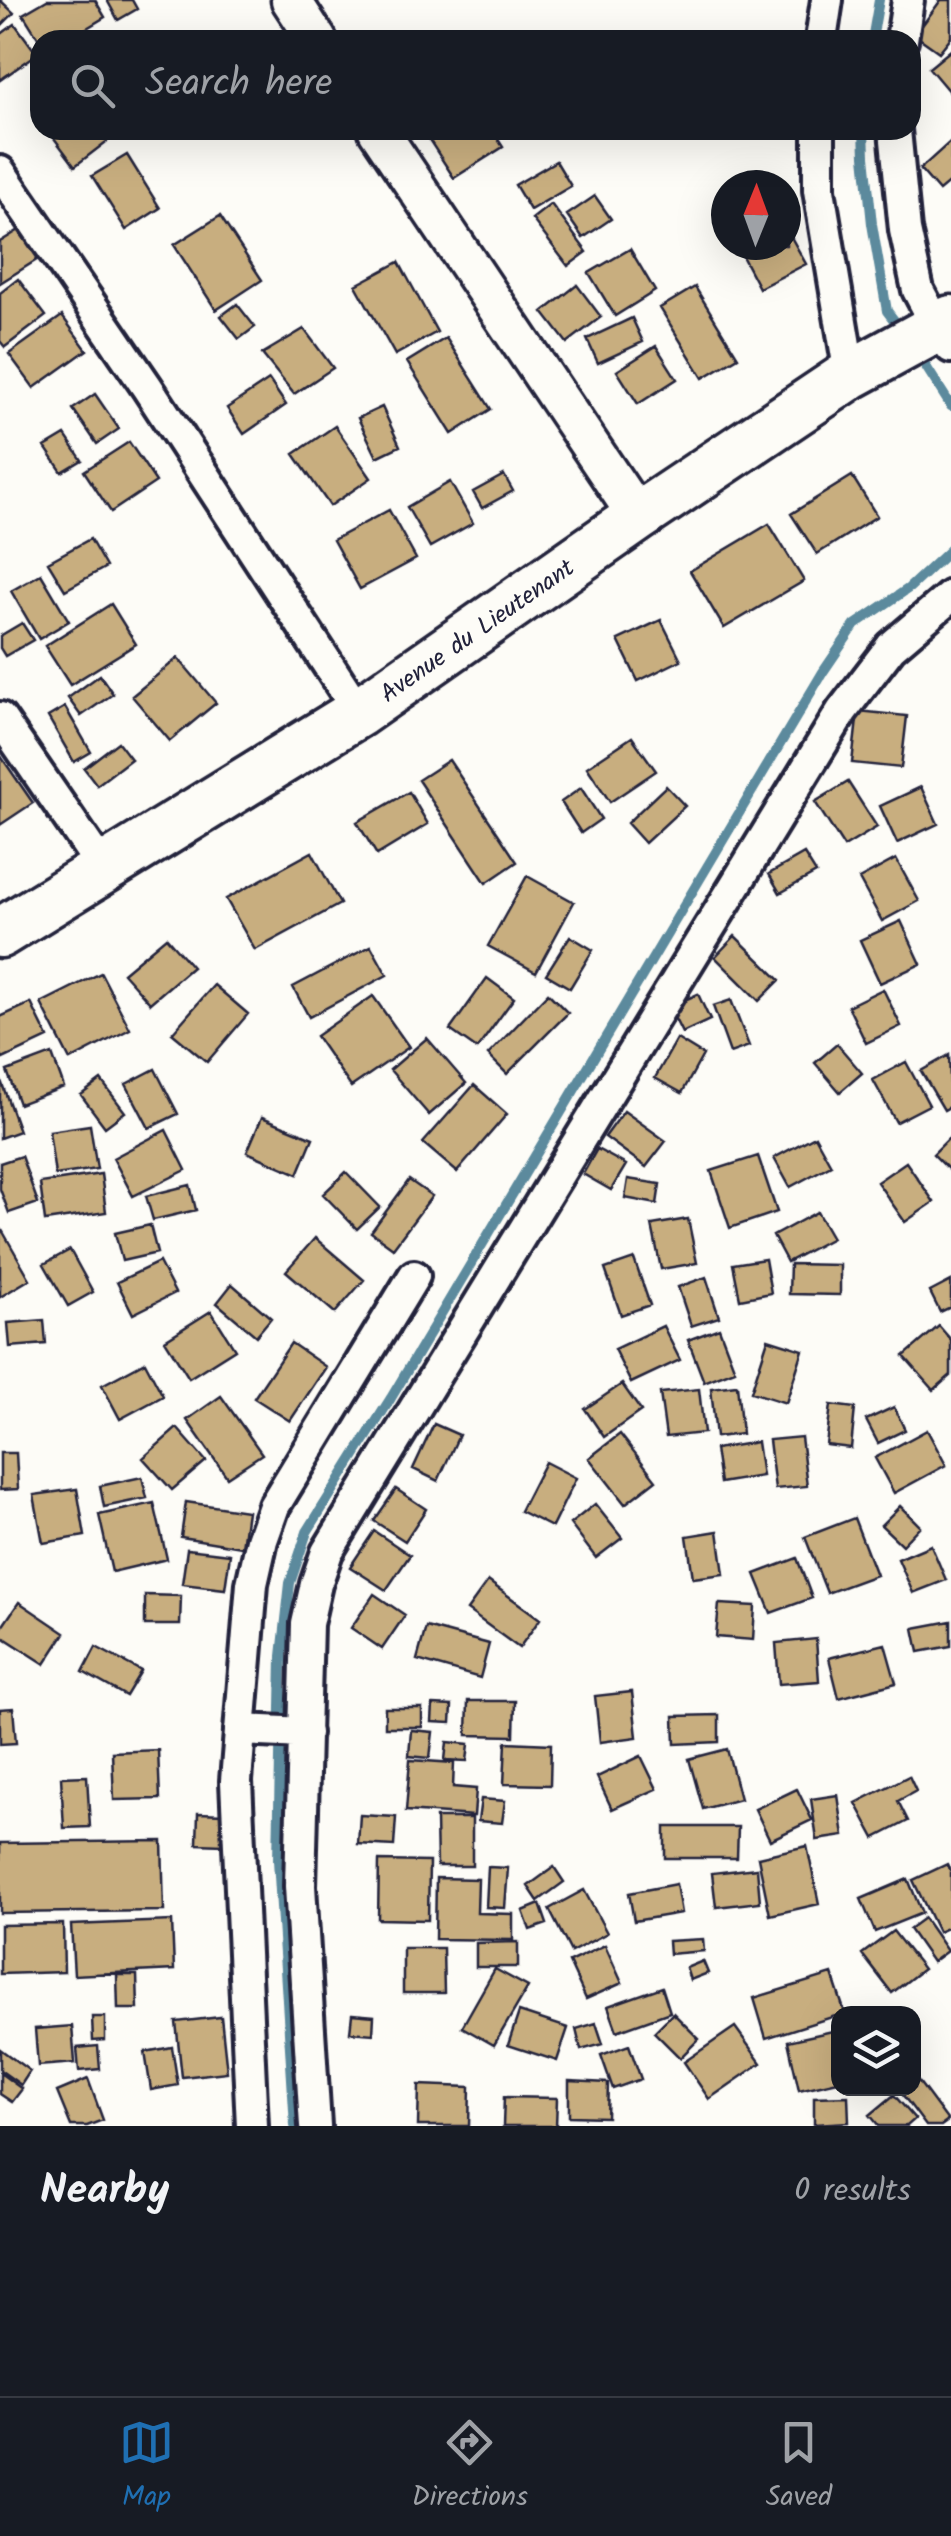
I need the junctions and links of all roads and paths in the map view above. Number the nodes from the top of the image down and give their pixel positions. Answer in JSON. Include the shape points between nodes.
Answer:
{"nodes":[{"id":1,"x":291,"y":0,"type":"edge"},
{"id":2,"x":828,"y":0,"type":"edge"},
{"id":3,"x":908,"y":0,"type":"edge"},
{"id":4,"x":310,"y":30,"type":"edge"},
{"id":5,"x":823,"y":30,"type":"edge"},
{"id":6,"x":904,"y":30,"type":"edge"},
{"id":7,"x":385,"y":140,"type":"edge"},
{"id":8,"x":819,"y":140,"type":"edge"},
{"id":9,"x":896,"y":140,"type":"edge"},
{"id":10,"x":0,"y":172,"type":"edge"},
{"id":11,"x":947,"y":332,"type":"edge"},
{"id":12,"x":860,"y":370,"type":"junction"},
{"id":13,"x":638,"y":517,"type":"junction"},
{"id":14,"x":951,"y":596,"type":"edge"},
{"id":15,"x":360,"y":712,"type":"junction"},
{"id":16,"x":0,"y":718,"type":"edge"},
{"id":17,"x":104,"y":868,"type":"junction"},
{"id":18,"x":0,"y":933,"type":"edge"},
{"id":19,"x":414,"y":1276,"type":"dead end"},
{"id":20,"x":240,"y":1730,"type":"junction"},
{"id":21,"x":305,"y":1733,"type":"junction"},
{"id":22,"x":252,"y":2126,"type":"edge"},
{"id":23,"x":315,"y":2126,"type":"edge"}],
"edges":[{"from":1,"to":4,"type":"street"},
{"from":2,"to":5,"type":"street"},
{"from":3,"to":6,"type":"street"},
{"from":7,"to":13,"type":"street"},
{"from":8,"to":12,"type":"street","via":[[819,190]]},
{"from":9,"to":11,"type":"street","via":[[918,290]]},
{"from":10,"to":15,"type":"street"},
{"from":11,"to":12,"type":"main road","name":"Avenue du Lieutenant"},
{"from":12,"to":13,"type":"main road","name":"Avenue du Lieutenant"},
{"from":13,"to":15,"type":"main road","name":"Avenue du Lieutenant"},
{"from":14,"to":21,"type":"street","via":[[891,647],[842,710],[327,1552],[307,1624]]},
{"from":15,"to":17,"type":"main road","name":"Avenue du Lieutenant"},
{"from":16,"to":17,"type":"street"},
{"from":17,"to":18,"type":"main road","name":"Avenue du Lieutenant"},
{"from":19,"to":20,"type":"street","via":[[268,1523],[252,1584]]},
{"from":20,"to":21,"type":"street"},
{"from":20,"to":22,"type":"street","via":[[236,1804]]},
{"from":21,"to":23,"type":"street","via":[[301,1902]]}]}
